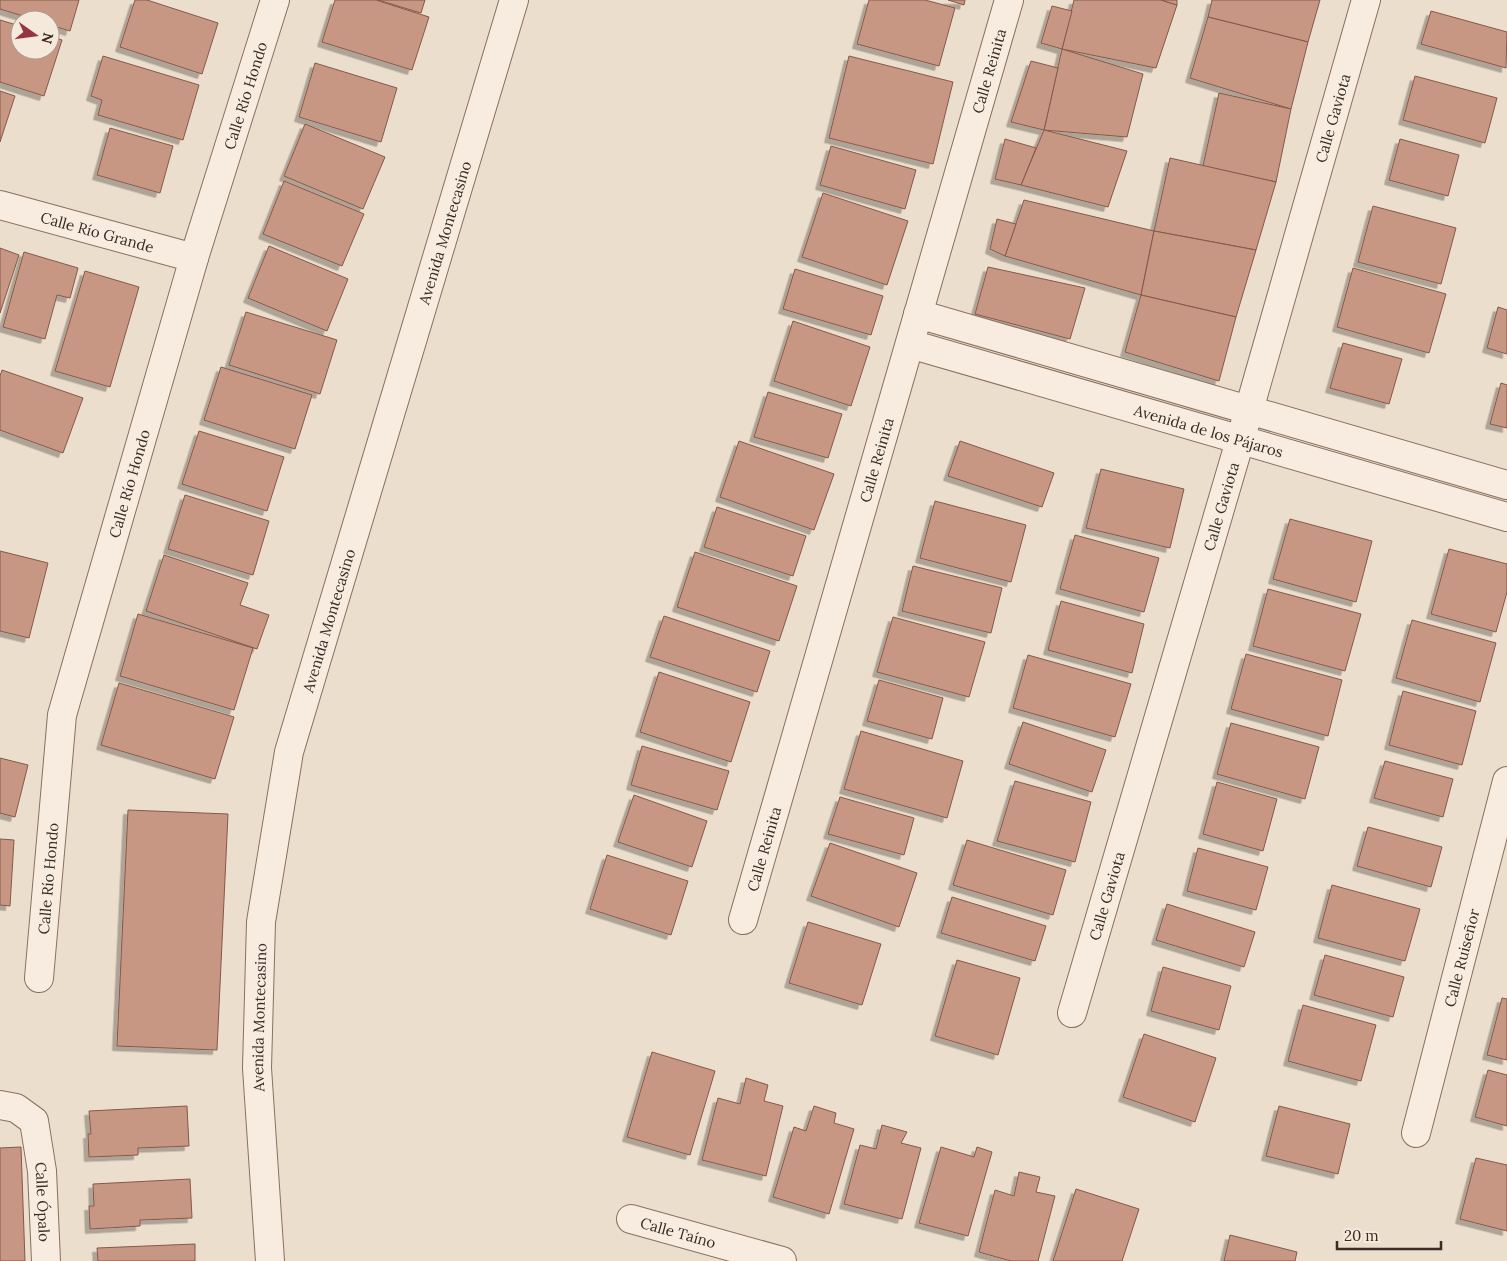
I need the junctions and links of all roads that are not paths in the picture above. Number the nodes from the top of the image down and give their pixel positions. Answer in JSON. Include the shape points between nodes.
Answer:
{"nodes":[{"id":1,"x":275,"y":0,"type":"edge"},
{"id":2,"x":514,"y":0,"type":"edge"},
{"id":3,"x":1009,"y":0,"type":"edge"},
{"id":4,"x":1366,"y":0,"type":"edge"},
{"id":5,"x":0,"y":204,"type":"edge"},
{"id":6,"x":194,"y":258,"type":"junction"},
{"id":7,"x":918,"y":314,"type":"junction"},
{"id":8,"x":910,"y":344,"type":"junction"},
{"id":9,"x":1249,"y":410,"type":"junction"},
{"id":10,"x":1240,"y":440,"type":"junction"},
{"id":11,"x":1507,"y":485,"type":"edge"},
{"id":12,"x":1507,"y":517,"type":"edge"},
{"id":13,"x":1507,"y":781,"type":"edge"},
{"id":14,"x":743,"y":920,"type":"dead end"},
{"id":15,"x":39,"y":978,"type":"dead end"},
{"id":16,"x":1072,"y":1012,"type":"dead end"},
{"id":17,"x":0,"y":1105,"type":"edge"},
{"id":18,"x":1416,"y":1133,"type":"dead end"},
{"id":19,"x":631,"y":1219,"type":"dead end"},
{"id":20,"x":46,"y":1261,"type":"edge"},
{"id":21,"x":270,"y":1261,"type":"edge"},
{"id":22,"x":782,"y":1261,"type":"edge"}],
"edges":[{"from":1,"to":6,"type":"street","name":"Calle Río Hondo"},
{"from":2,"to":21,"type":"street","name":"Avenida Montecasino","via":[[289,752],[261,922],[257,1068]]},
{"from":3,"to":7,"type":"street","name":"Calle Reinita"},
{"from":4,"to":9,"type":"street","name":"Calle Gaviota"},
{"from":5,"to":6,"type":"street","name":"Calle Río Grande"},
{"from":6,"to":15,"type":"street","name":"Calle Río Hondo","via":[[62,716]]},
{"from":7,"to":8,"type":"street","name":"Calle Reinita"},
{"from":7,"to":9,"type":"street","name":"Avenida de los Pájaros"},
{"from":8,"to":10,"type":"street","name":"Avenida de los Pájaros"},
{"from":8,"to":14,"type":"street","name":"Calle Reinita"},
{"from":9,"to":10,"type":"street","name":"Calle Gaviota"},
{"from":9,"to":11,"type":"street","name":"Avenida de los Pájaros"},
{"from":10,"to":12,"type":"street","name":"Avenida de los Pájaros"},
{"from":10,"to":16,"type":"street","name":"Calle Gaviota"},
{"from":13,"to":18,"type":"street","name":"Calle Ruiseñor"},
{"from":17,"to":20,"type":"street","name":"Calle Ópalo","via":[[16,1108],[34,1121],[42,1171]]},
{"from":19,"to":22,"type":"street","name":"Calle Taíno"}]}
